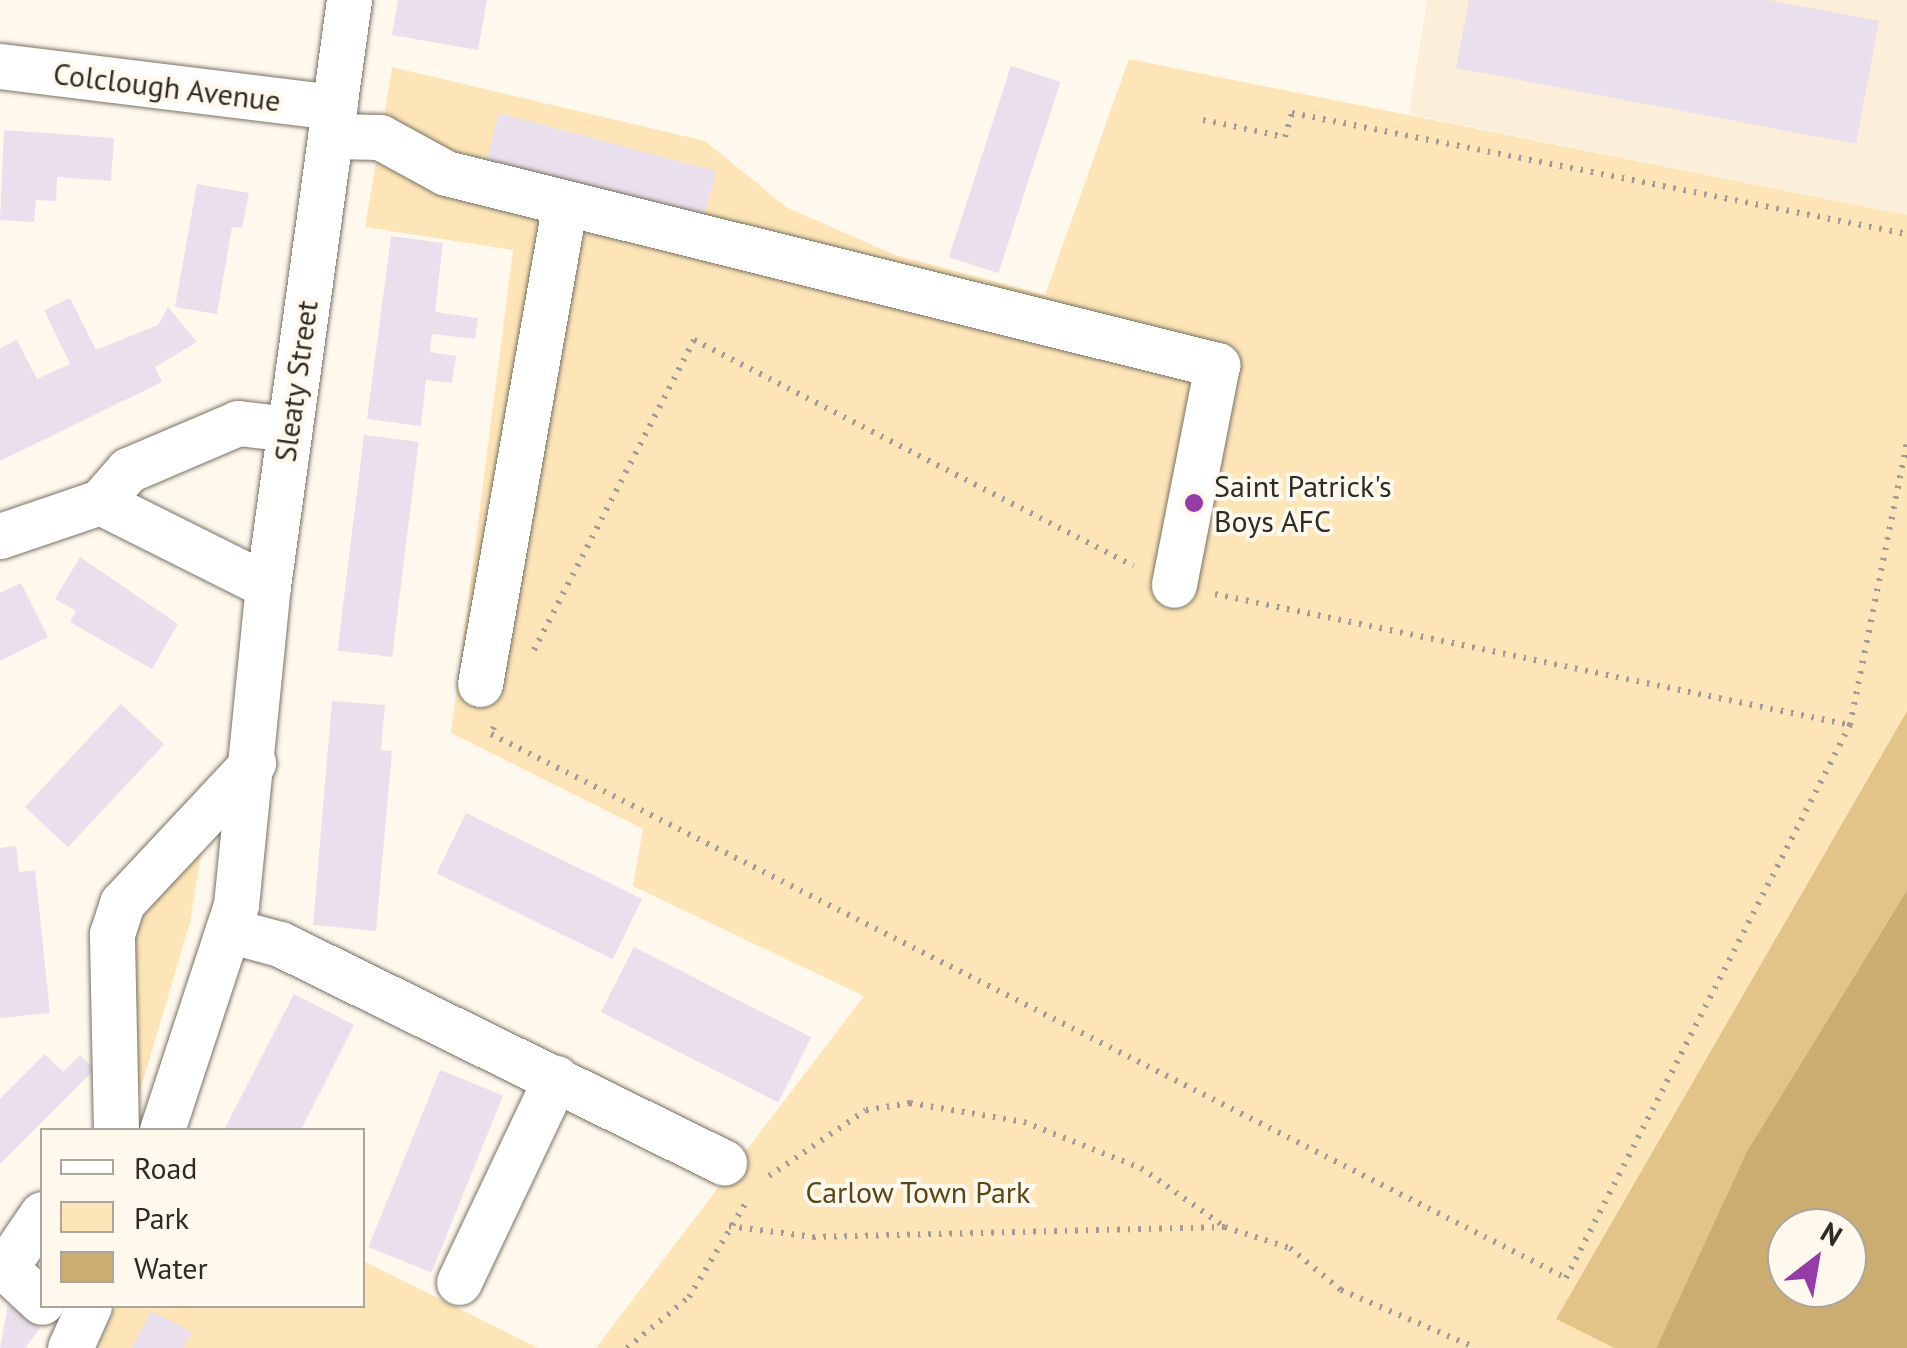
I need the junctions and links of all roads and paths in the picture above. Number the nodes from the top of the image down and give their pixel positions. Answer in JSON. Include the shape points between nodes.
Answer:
{"nodes":[{"id":1,"x":348,"y":0,"type":"edge"},
{"id":2,"x":0,"y":66,"type":"edge"},
{"id":3,"x":1203,"y":120,"type":"dead end"},
{"id":4,"x":332,"y":121,"type":"junction"},
{"id":5,"x":564,"y":203,"type":"junction"},
{"id":6,"x":1907,"y":234,"type":"edge"},
{"id":7,"x":290,"y":429,"type":"junction"},
{"id":8,"x":1907,"y":443,"type":"edge"},
{"id":9,"x":100,"y":502,"type":"junction"},
{"id":10,"x":0,"y":536,"type":"edge"},
{"id":11,"x":1174,"y":585,"type":"junction"},
{"id":12,"x":268,"y":586,"type":"junction"},
{"id":13,"x":526,"y":665,"type":"dead end"},
{"id":14,"x":490,"y":700,"type":"joint"},
{"id":15,"x":1850,"y":725,"type":"junction"},
{"id":16,"x":253,"y":763,"type":"junction"},
{"id":17,"x":228,"y":930,"type":"junction"},
{"id":18,"x":556,"y":1078,"type":"junction"},
{"id":19,"x":116,"y":1128,"type":"edge"},
{"id":20,"x":163,"y":1128,"type":"edge"},
{"id":21,"x":739,"y":1178,"type":"joint"},
{"id":22,"x":765,"y":1180,"type":"dead end"},
{"id":23,"x":40,"y":1217,"type":"edge"},
{"id":24,"x":730,"y":1226,"type":"junction"},
{"id":25,"x":1224,"y":1227,"type":"junction"},
{"id":26,"x":2,"y":1267,"type":"edge"},
{"id":27,"x":459,"y":1282,"type":"dead end"},
{"id":28,"x":40,"y":1298,"type":"edge"},
{"id":29,"x":627,"y":1348,"type":"edge"},
{"id":30,"x":1476,"y":1348,"type":"edge"}],
"edges":[{"from":1,"to":4,"type":"street","name":"Sleaty Street"},
{"from":2,"to":4,"type":"street","name":"Colclough Avenue"},
{"from":3,"to":6,"type":"path","via":[[1286,137],[1292,113]]},
{"from":4,"to":5,"type":"street","name":"Colclough Avenue","via":[[380,137],[446,174]]},
{"from":4,"to":7,"type":"street","name":"Sleaty Street"},
{"from":5,"to":11,"type":"street","name":"Colclough Avenue","via":[[1218,365]]},
{"from":5,"to":14,"type":"street"},
{"from":7,"to":9,"type":"street","via":[[238,423],[128,470]]},
{"from":7,"to":12,"type":"street","name":"Sleaty Street"},
{"from":8,"to":15,"type":"path"},
{"from":9,"to":10,"type":"street"},
{"from":9,"to":12,"type":"street"},
{"from":11,"to":13,"type":"path","via":[[694,340]]},
{"from":11,"to":15,"type":"path"},
{"from":12,"to":16,"type":"street","name":"Sleaty Street"},
{"from":14,"to":15,"type":"path","via":[[490,734],[1566,1278]]},
{"from":16,"to":17,"type":"street","name":"Sleaty Street"},
{"from":16,"to":19,"type":"street","via":[[122,903],[112,934]]},
{"from":17,"to":18,"type":"street","via":[[280,944]]},
{"from":17,"to":20,"type":"street","name":"Sleaty Street"},
{"from":18,"to":21,"type":"street"},
{"from":18,"to":27,"type":"street"},
{"from":21,"to":24,"type":"path"},
{"from":22,"to":25,"type":"path","via":[[844,1118],[918,1104],[1073,1140],[1141,1168]]},
{"from":23,"to":26,"type":"street"},
{"from":24,"to":25,"type":"path","via":[[814,1237]]},
{"from":24,"to":29,"type":"path","via":[[689,1297]]},
{"from":25,"to":30,"type":"path","via":[[1290,1248],[1342,1290]]},
{"from":26,"to":28,"type":"street"}]}
